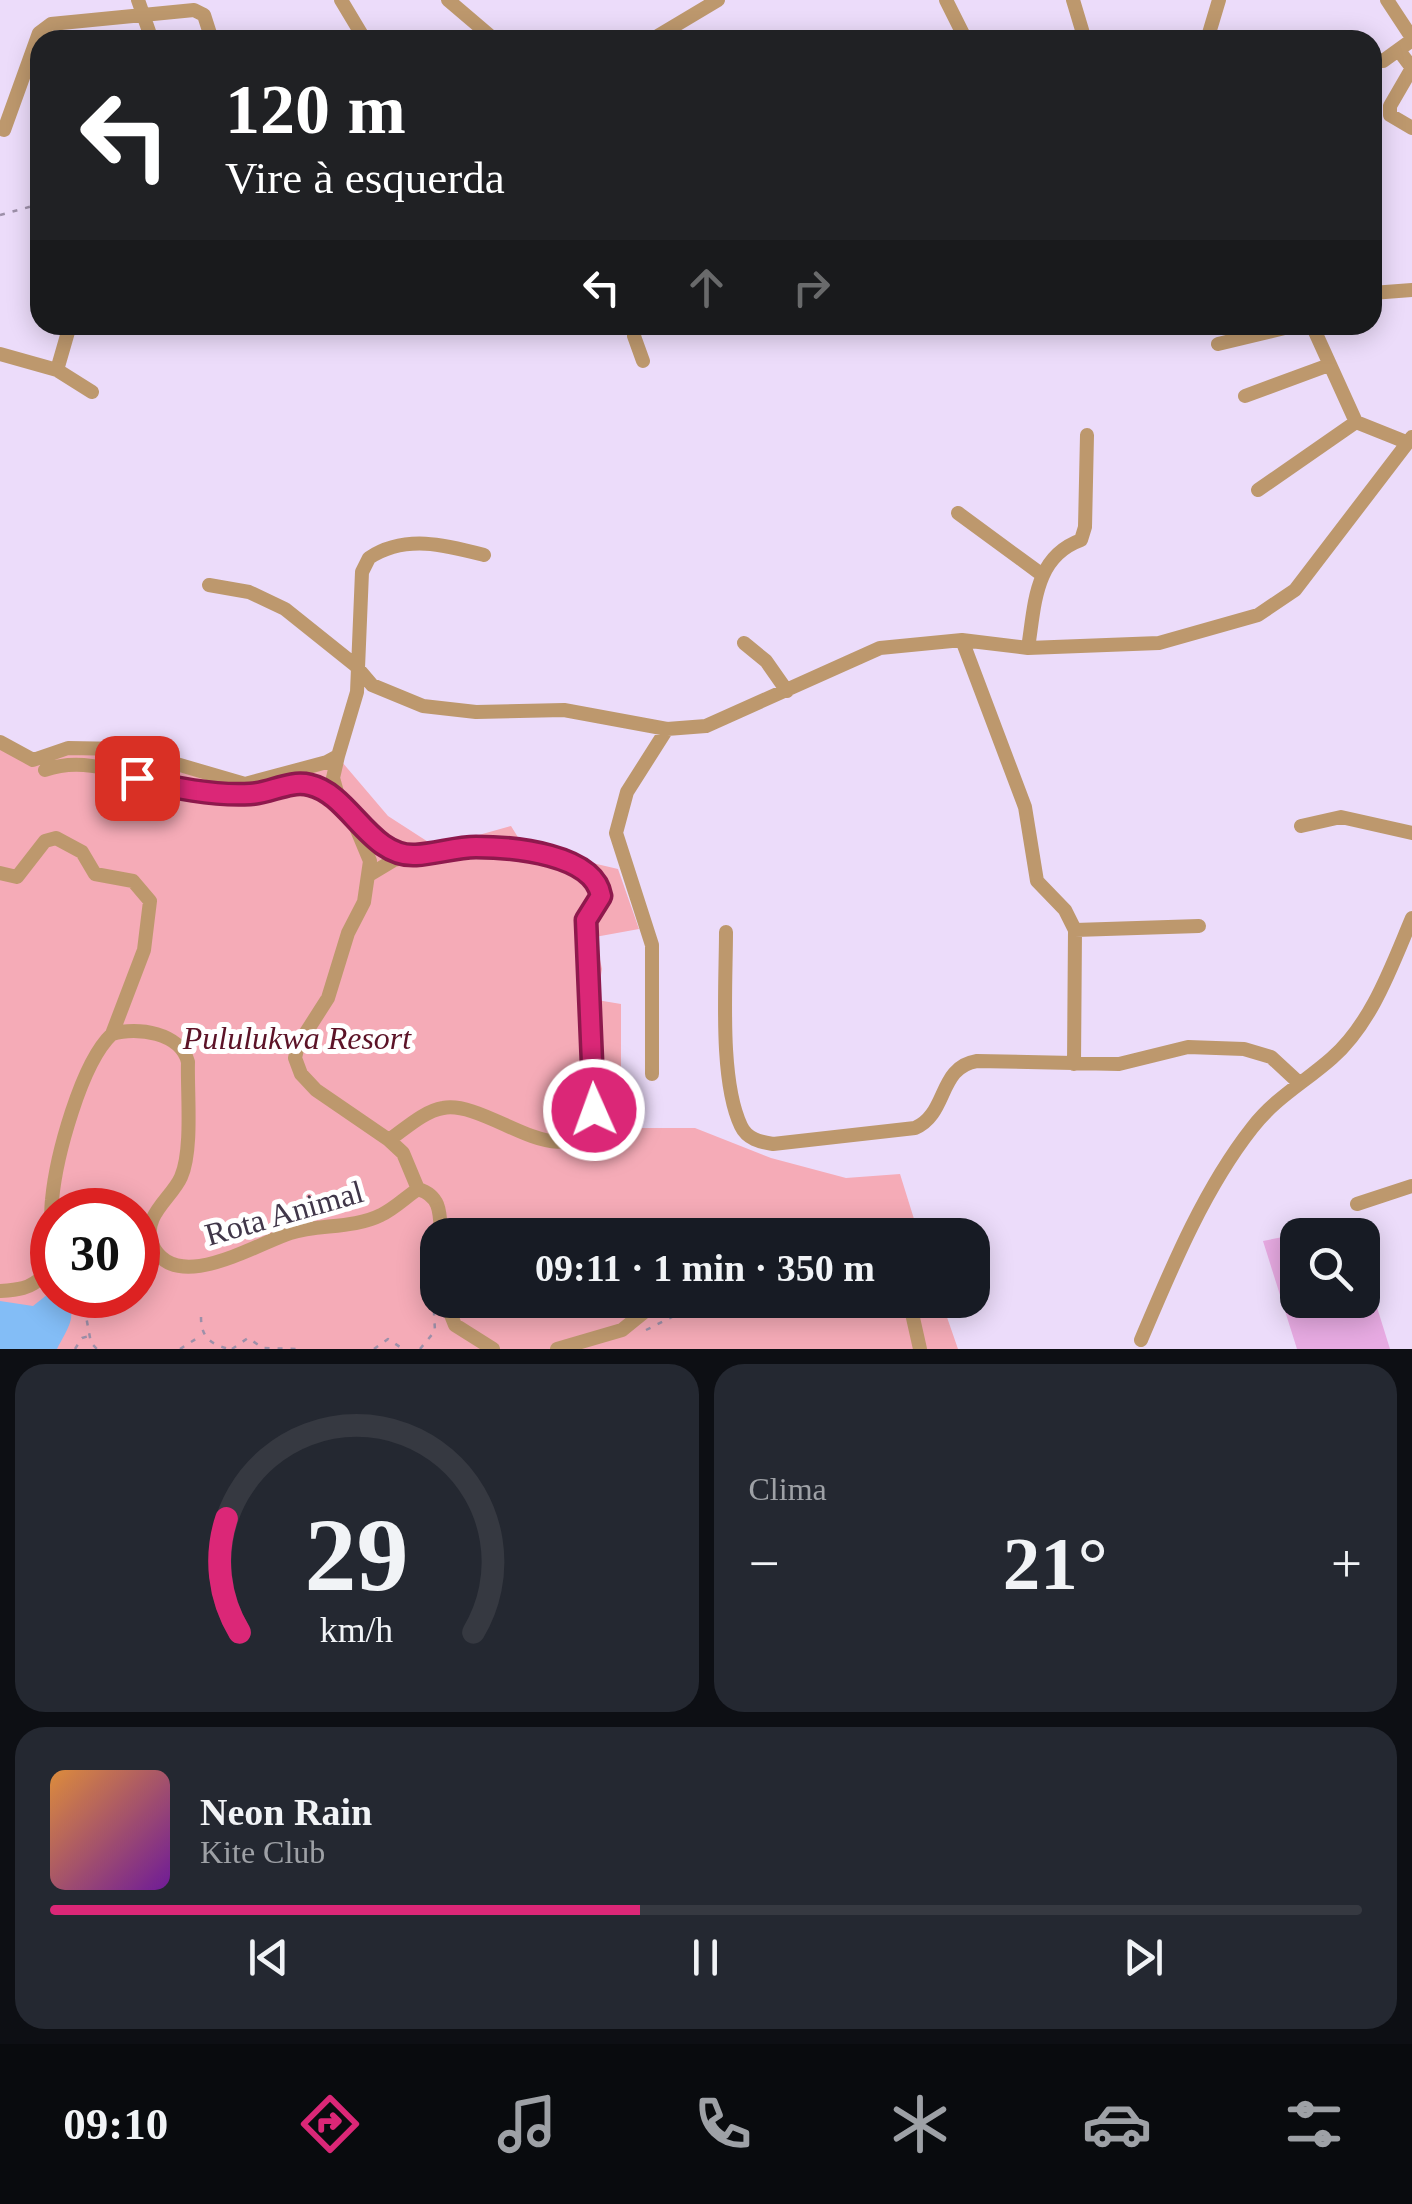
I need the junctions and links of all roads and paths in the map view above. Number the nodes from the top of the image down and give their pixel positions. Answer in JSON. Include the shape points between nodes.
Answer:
{"nodes":[{"id":1,"x":341,"y":0,"type":"edge"},
{"id":2,"x":448,"y":0,"type":"edge"},
{"id":3,"x":718,"y":0,"type":"edge"},
{"id":4,"x":946,"y":0,"type":"edge"},
{"id":5,"x":1073,"y":0,"type":"edge"},
{"id":6,"x":1219,"y":0,"type":"edge"},
{"id":7,"x":1387,"y":0,"type":"edge"},
{"id":8,"x":141,"y":7,"type":"edge"},
{"id":9,"x":45,"y":30,"type":"edge"},
{"id":10,"x":208,"y":30,"type":"edge"},
{"id":11,"x":359,"y":30,"type":"edge"},
{"id":12,"x":482,"y":30,"type":"edge"},
{"id":13,"x":668,"y":30,"type":"edge"},
{"id":14,"x":961,"y":30,"type":"edge"},
{"id":15,"x":1082,"y":30,"type":"edge"},
{"id":16,"x":1210,"y":30,"type":"edge"},
{"id":17,"x":1412,"y":39,"type":"edge"},
{"id":18,"x":1400,"y":52,"type":"junction"},
{"id":19,"x":30,"y":58,"type":"edge"},
{"id":20,"x":1382,"y":61,"type":"edge"},
{"id":21,"x":1412,"y":128,"type":"edge"},
{"id":22,"x":4,"y":130,"type":"dead end"},
{"id":23,"x":30,"y":207,"type":"edge"},
{"id":24,"x":0,"y":215,"type":"edge"},
{"id":25,"x":1412,"y":290,"type":"edge"},
{"id":26,"x":1382,"y":292,"type":"edge"},
{"id":27,"x":67,"y":335,"type":"edge"},
{"id":28,"x":634,"y":335,"type":"edge"},
{"id":29,"x":1255,"y":335,"type":"edge"},
{"id":30,"x":1316,"y":335,"type":"edge"},
{"id":31,"x":1218,"y":344,"type":"dead end"},
{"id":32,"x":0,"y":354,"type":"edge"},
{"id":33,"x":644,"y":361,"type":"dead end"},
{"id":34,"x":1329,"y":365,"type":"junction"},
{"id":35,"x":57,"y":370,"type":"junction"},
{"id":36,"x":92,"y":392,"type":"dead end"},
{"id":37,"x":1245,"y":396,"type":"dead end"},
{"id":38,"x":1356,"y":422,"type":"junction"},
{"id":39,"x":1087,"y":435,"type":"dead end"},
{"id":40,"x":1409,"y":440,"type":"edge"},
{"id":41,"x":1258,"y":490,"type":"dead end"},
{"id":42,"x":958,"y":513,"type":"dead end"},
{"id":43,"x":484,"y":554,"type":"dead end"},
{"id":44,"x":1042,"y":574,"type":"junction"},
{"id":45,"x":208,"y":585,"type":"dead end"},
{"id":46,"x":962,"y":640,"type":"junction"},
{"id":47,"x":744,"y":643,"type":"dead end"},
{"id":48,"x":1028,"y":648,"type":"junction"},
{"id":49,"x":355,"y":664,"type":"junction"},
{"id":50,"x":787,"y":691,"type":"junction"},
{"id":51,"x":667,"y":729,"type":"junction"},
{"id":52,"x":0,"y":742,"type":"edge"},
{"id":53,"x":338,"y":756,"type":"junction"},
{"id":54,"x":45,"y":770,"type":"dead end"},
{"id":55,"x":341,"y":807,"type":"junction"},
{"id":56,"x":1301,"y":826,"type":"dead end"},
{"id":57,"x":1412,"y":834,"type":"edge"},
{"id":58,"x":413,"y":856,"type":"junction"},
{"id":59,"x":0,"y":873,"type":"edge"},
{"id":60,"x":370,"y":875,"type":"junction"},
{"id":61,"x":1412,"y":918,"type":"edge"},
{"id":62,"x":1199,"y":926,"type":"dead end"},
{"id":63,"x":1075,"y":930,"type":"junction"},
{"id":64,"x":726,"y":932,"type":"dead end"},
{"id":65,"x":112,"y":1034,"type":"junction"},
{"id":66,"x":1074,"y":1064,"type":"junction"},
{"id":67,"x":652,"y":1074,"type":"dead end"},
{"id":68,"x":1297,"y":1081,"type":"junction"},
{"id":69,"x":389,"y":1140,"type":"junction"},
{"id":70,"x":1412,"y":1186,"type":"edge"},
{"id":71,"x":418,"y":1189,"type":"junction"},
{"id":72,"x":1357,"y":1204,"type":"dead end"},
{"id":73,"x":439,"y":1218,"type":"edge"},
{"id":74,"x":0,"y":1291,"type":"edge"},
{"id":75,"x":201,"y":1317,"type":"dead end"},
{"id":76,"x":86,"y":1318,"type":"edge"},
{"id":77,"x":436,"y":1318,"type":"edge"},
{"id":78,"x":451,"y":1318,"type":"edge"},
{"id":79,"x":637,"y":1318,"type":"edge"},
{"id":80,"x":913,"y":1318,"type":"edge"},
{"id":81,"x":203,"y":1334,"type":"junction"},
{"id":82,"x":90,"y":1336,"type":"junction"},
{"id":83,"x":1141,"y":1340,"type":"dead end"},
{"id":84,"x":76,"y":1349,"type":"edge"},
{"id":85,"x":96,"y":1349,"type":"edge"},
{"id":86,"x":180,"y":1349,"type":"edge"},
{"id":87,"x":232,"y":1349,"type":"edge"},
{"id":88,"x":299,"y":1349,"type":"edge"},
{"id":89,"x":374,"y":1349,"type":"edge"},
{"id":90,"x":403,"y":1349,"type":"edge"},
{"id":91,"x":420,"y":1349,"type":"edge"},
{"id":92,"x":493,"y":1349,"type":"edge"},
{"id":93,"x":557,"y":1349,"type":"edge"},
{"id":94,"x":920,"y":1349,"type":"edge"}],
"edges":[{"from":1,"to":11,"type":"street"},
{"from":2,"to":12,"type":"street"},
{"from":3,"to":13,"type":"street"},
{"from":4,"to":14,"type":"street"},
{"from":5,"to":15,"type":"street"},
{"from":6,"to":16,"type":"street"},
{"from":7,"to":17,"type":"street"},
{"from":8,"to":9,"type":"street","via":[[65,20]]},
{"from":8,"to":10,"type":"street","via":[[199,11]]},
{"from":17,"to":18,"type":"street"},
{"from":18,"to":20,"type":"street"},
{"from":18,"to":21,"type":"street","via":[[1412,68],[1390,115]]},
{"from":19,"to":22,"type":"street"},
{"from":23,"to":24,"type":"path"},
{"from":25,"to":26,"type":"street"},
{"from":27,"to":35,"type":"street"},
{"from":28,"to":33,"type":"street"},
{"from":29,"to":31,"type":"street"},
{"from":30,"to":34,"type":"street"},
{"from":32,"to":35,"type":"street"},
{"from":34,"to":37,"type":"street"},
{"from":34,"to":38,"type":"street"},
{"from":35,"to":36,"type":"street"},
{"from":38,"to":40,"type":"street"},
{"from":38,"to":41,"type":"street"},
{"from":39,"to":44,"type":"street","via":[[1081,540],[1054,553]]},
{"from":40,"to":48,"type":"street","via":[[1294,590],[1258,615],[1160,643]]},
{"from":42,"to":44,"type":"street"},
{"from":43,"to":49,"type":"street","via":[[411,542],[369,558],[362,572]]},
{"from":44,"to":48,"type":"street"},
{"from":45,"to":49,"type":"street","via":[[249,592],[285,608]]},
{"from":46,"to":48,"type":"street"},
{"from":46,"to":50,"type":"street","via":[[880,648]]},
{"from":46,"to":63,"type":"street","via":[[1026,807],[1037,880]]},
{"from":47,"to":50,"type":"street"},
{"from":49,"to":51,"type":"street","via":[[372,684],[423,706],[564,710]]},
{"from":49,"to":53,"type":"street","via":[[354,706]]},
{"from":50,"to":51,"type":"street","via":[[725,722]]},
{"from":51,"to":67,"type":"street","via":[[627,792],[616,833],[652,945]]},
{"from":52,"to":53,"type":"street","via":[[33,760],[68,748],[125,749],[245,784]]},
{"from":53,"to":55,"type":"street","via":[[333,778]]},
{"from":54,"to":55,"type":"street","via":[[93,765],[157,784],[247,794],[310,785]]},
{"from":55,"to":58,"type":"street","via":[[371,834]]},
{"from":55,"to":60,"type":"street","via":[[368,850]]},
{"from":56,"to":57,"type":"street","via":[[1341,816]]},
{"from":58,"to":60,"type":"street"},
{"from":58,"to":69,"type":"street","via":[[474,846],[513,850],[582,866],[599,881],[601,896],[586,920],[594,1110],[587,1130],[554,1142],[467,1108],[442,1108]]},
{"from":59,"to":65,"type":"street","via":[[17,877],[45,841],[56,838],[82,852],[95,874],[144,890],[150,901],[147,934]]},
{"from":60,"to":69,"type":"street","via":[[332,986],[296,1058],[316,1090]]},
{"from":61,"to":68,"type":"street","via":[[1363,1020],[1333,1058]]},
{"from":62,"to":63,"type":"street"},
{"from":63,"to":66,"type":"street"},
{"from":64,"to":66,"type":"street","via":[[728,1064],[740,1126],[759,1142],[915,1128],[927,1122],[963,1063]]},
{"from":65,"to":71,"type":"street","name":"Rota Animal","via":[[160,1036],[185,1049],[182,1175],[150,1228],[163,1260],[201,1266],[289,1234],[382,1215]]},
{"from":65,"to":74,"type":"street","via":[[99,1047],[67,1136],[43,1276]]},
{"from":66,"to":68,"type":"street","via":[[1120,1064],[1188,1047],[1244,1049],[1271,1057]]},
{"from":68,"to":83,"type":"street","via":[[1252,1128],[1218,1182]]},
{"from":69,"to":71,"type":"street","via":[[403,1153]]},
{"from":70,"to":72,"type":"street"},
{"from":71,"to":73,"type":"street","via":[[438,1202]]},
{"from":75,"to":81,"type":"path"},
{"from":76,"to":82,"type":"path"},
{"from":77,"to":91,"type":"path","via":[[436,1330]]},
{"from":78,"to":92,"type":"street"},
{"from":79,"to":93,"type":"street","via":[[622,1330]]},
{"from":80,"to":94,"type":"street"},
{"from":81,"to":86,"type":"path"},
{"from":81,"to":87,"type":"path","via":[[213,1345]]},
{"from":82,"to":84,"type":"path"},
{"from":82,"to":85,"type":"path"},
{"from":87,"to":88,"type":"path","via":[[248,1338],[263,1348]]},
{"from":89,"to":90,"type":"path","via":[[388,1339]]}]}
